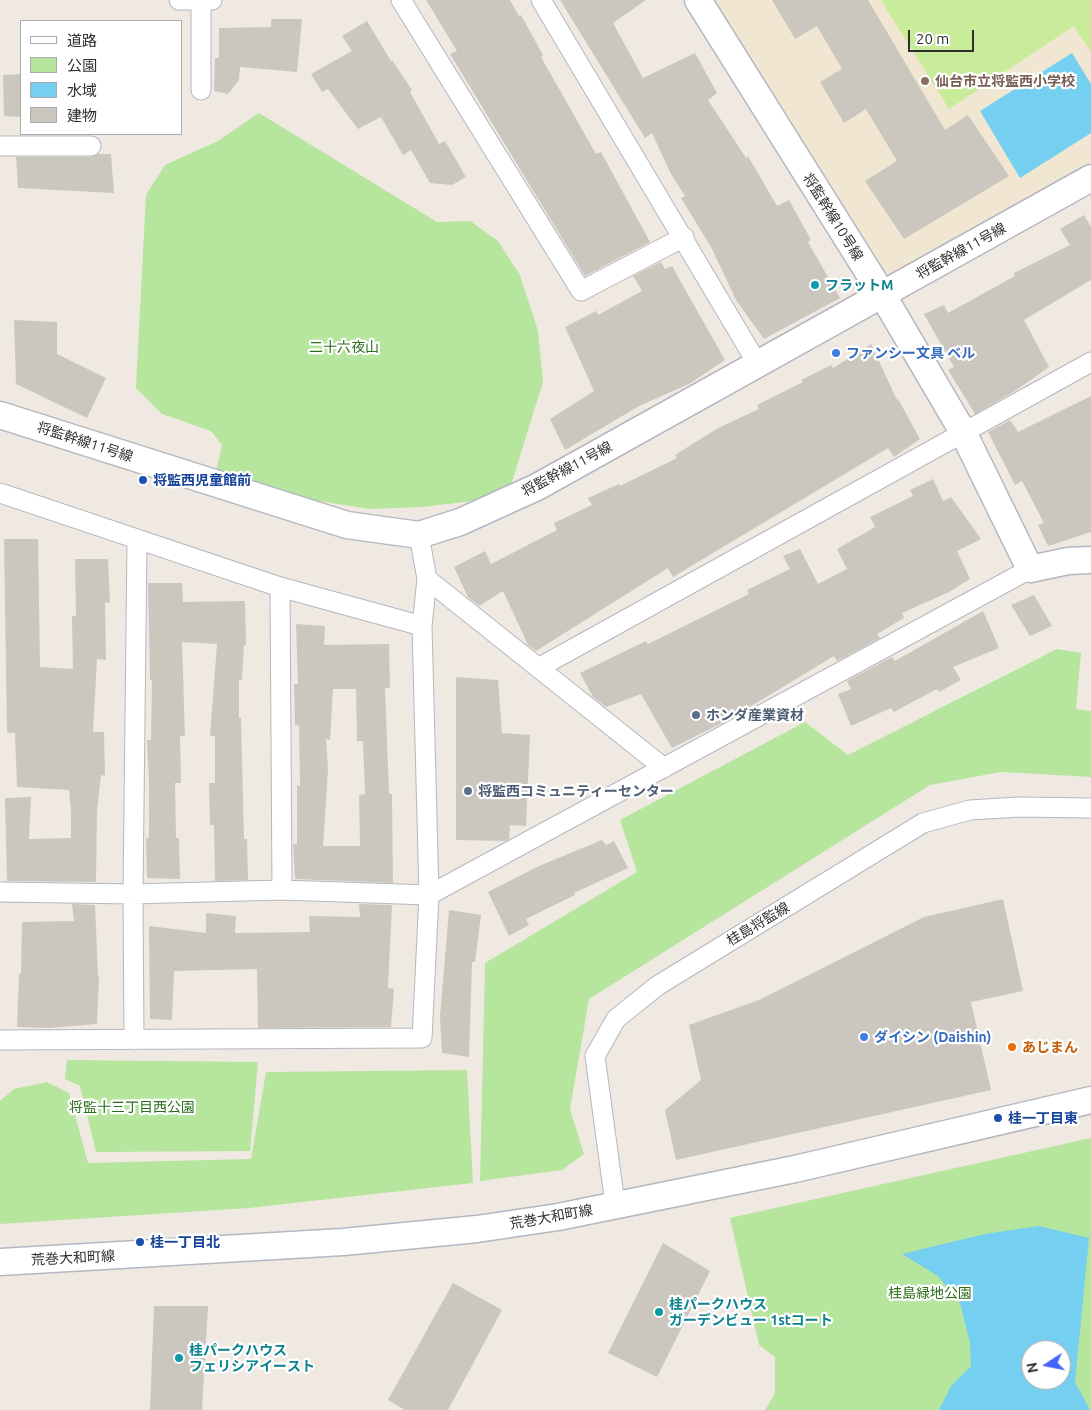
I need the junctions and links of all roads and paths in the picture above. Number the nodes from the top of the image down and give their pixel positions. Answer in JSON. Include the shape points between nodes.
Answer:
{"nodes":[{"id":1,"x":179,"y":0,"type":"edge"},
{"id":2,"x":201,"y":0,"type":"edge"},
{"id":3,"x":212,"y":0,"type":"edge"},
{"id":4,"x":401,"y":0,"type":"edge"},
{"id":5,"x":541,"y":0,"type":"edge"},
{"id":6,"x":698,"y":0,"type":"edge"},
{"id":7,"x":201,"y":90,"type":"dead end"},
{"id":8,"x":0,"y":146,"type":"edge"},
{"id":9,"x":91,"y":146,"type":"dead end"},
{"id":10,"x":1091,"y":178,"type":"edge"},
{"id":11,"x":684,"y":237,"type":"junction"},
{"id":12,"x":882,"y":294,"type":"junction"},
{"id":13,"x":1091,"y":362,"type":"edge"},
{"id":14,"x":758,"y":363,"type":"junction"},
{"id":15,"x":0,"y":415,"type":"edge"},
{"id":16,"x":963,"y":432,"type":"junction"},
{"id":17,"x":0,"y":493,"type":"edge"},
{"id":18,"x":419,"y":535,"type":"junction"},
{"id":19,"x":137,"y":540,"type":"junction"},
{"id":20,"x":1091,"y":560,"type":"edge"},
{"id":21,"x":1030,"y":569,"type":"junction"},
{"id":22,"x":427,"y":579,"type":"junction"},
{"id":23,"x":280,"y":587,"type":"junction"},
{"id":24,"x":422,"y":626,"type":"junction"},
{"id":25,"x":540,"y":667,"type":"junction"},
{"id":26,"x":664,"y":768,"type":"junction"},
{"id":27,"x":1091,"y":808,"type":"edge"},
{"id":28,"x":282,"y":890,"type":"junction"},
{"id":29,"x":0,"y":892,"type":"edge"},
{"id":30,"x":133,"y":894,"type":"junction"},
{"id":31,"x":429,"y":895,"type":"junction"},
{"id":32,"x":0,"y":1040,"type":"edge"},
{"id":33,"x":134,"y":1040,"type":"junction"},
{"id":34,"x":1091,"y":1100,"type":"edge"},
{"id":35,"x":615,"y":1204,"type":"junction"},
{"id":36,"x":0,"y":1262,"type":"edge"}],
"edges":[{"from":1,"to":2,"type":"street"},
{"from":2,"to":3,"type":"street"},
{"from":2,"to":7,"type":"street"},
{"from":4,"to":11,"type":"street","via":[[581,291]]},
{"from":5,"to":11,"type":"street"},
{"from":6,"to":12,"type":"street","name":"将監幹線10号線"},
{"from":8,"to":9,"type":"street"},
{"from":10,"to":12,"type":"street","name":"将監幹線11号線"},
{"from":11,"to":14,"type":"street"},
{"from":12,"to":14,"type":"street","name":"将監幹線11号線"},
{"from":12,"to":16,"type":"street","name":"将監幹線10号線"},
{"from":13,"to":16,"type":"street"},
{"from":14,"to":18,"type":"street","name":"将監幹線11号線","via":[[537,487],[460,522]]},
{"from":15,"to":18,"type":"street","name":"将監幹線11号線","via":[[347,525]]},
{"from":16,"to":21,"type":"street","name":"将監幹線10号線"},
{"from":16,"to":25,"type":"street"},
{"from":17,"to":19,"type":"street"},
{"from":18,"to":22,"type":"street"},
{"from":19,"to":23,"type":"street"},
{"from":19,"to":30,"type":"street"},
{"from":20,"to":21,"type":"street"},
{"from":21,"to":26,"type":"street"},
{"from":22,"to":24,"type":"street"},
{"from":22,"to":25,"type":"street"},
{"from":23,"to":24,"type":"street"},
{"from":23,"to":28,"type":"street"},
{"from":24,"to":31,"type":"street"},
{"from":25,"to":26,"type":"street"},
{"from":26,"to":31,"type":"street"},
{"from":27,"to":35,"type":"street","name":"桂島将監線","via":[[970,810],[923,823],[657,986],[616,1019],[595,1056]]},
{"from":28,"to":30,"type":"street"},
{"from":28,"to":31,"type":"street"},
{"from":29,"to":30,"type":"street"},
{"from":30,"to":33,"type":"street"},
{"from":31,"to":33,"type":"street","via":[[422,1038]]},
{"from":32,"to":33,"type":"street"},
{"from":34,"to":35,"type":"street","name":"荒巻大和町線","via":[[795,1168]]},
{"from":35,"to":36,"type":"street","name":"荒巻大和町線","via":[[558,1217],[477,1229],[343,1242]]}]}
